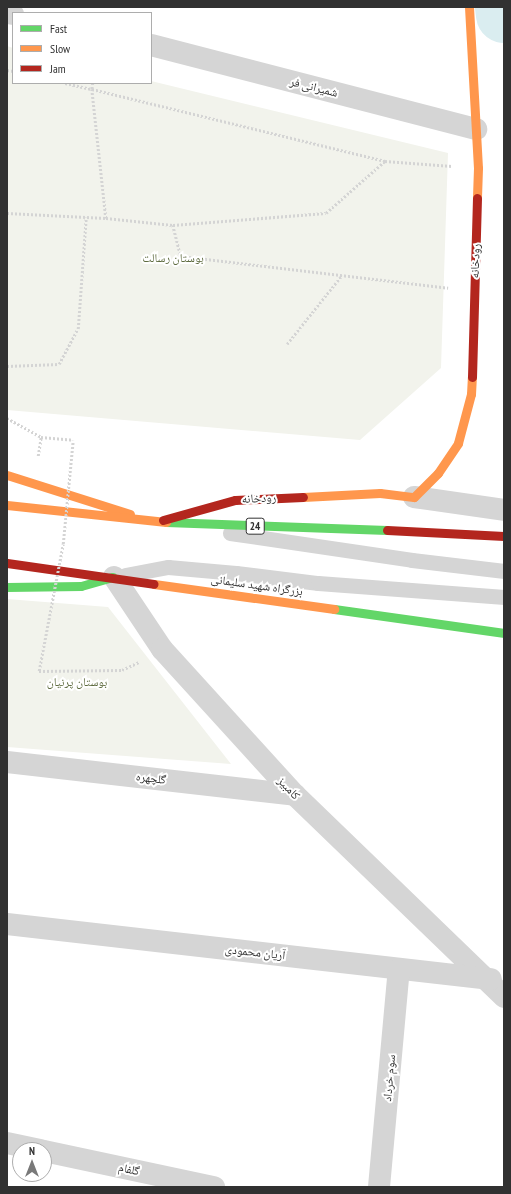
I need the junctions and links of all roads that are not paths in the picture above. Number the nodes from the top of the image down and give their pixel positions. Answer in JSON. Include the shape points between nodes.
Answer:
{"nodes":[{"id":1,"x":469,"y":7,"type":"edge"},
{"id":2,"x":152,"y":46,"type":"edge"},
{"id":3,"x":476,"y":129,"type":"junction"},
{"id":4,"x":7,"y":475,"type":"edge"},
{"id":5,"x":414,"y":497,"type":"junction"},
{"id":6,"x":7,"y":505,"type":"edge"},
{"id":7,"x":504,"y":510,"type":"edge"},
{"id":8,"x":156,"y":522,"type":"junction"},
{"id":9,"x":504,"y":536,"type":"edge"},
{"id":10,"x":7,"y":563,"type":"edge"},
{"id":11,"x":504,"y":571,"type":"edge"},
{"id":12,"x":114,"y":577,"type":"junction"},
{"id":13,"x":7,"y":587,"type":"edge"},
{"id":14,"x":504,"y":596,"type":"edge"},
{"id":15,"x":504,"y":632,"type":"edge"},
{"id":16,"x":7,"y":762,"type":"edge"},
{"id":17,"x":295,"y":795,"type":"junction"},
{"id":18,"x":7,"y":924,"type":"edge"},
{"id":19,"x":399,"y":969,"type":"junction"},
{"id":20,"x":495,"y":979,"type":"edge"},
{"id":21,"x":504,"y":997,"type":"edge"},
{"id":22,"x":52,"y":1153,"type":"edge"},
{"id":23,"x":214,"y":1187,"type":"edge"},
{"id":24,"x":379,"y":1187,"type":"edge"}],
"edges":[{"from":1,"to":3,"type":"main road","name":"رودخانه"},
{"from":2,"to":3,"type":"street","name":"شمیرانی فر"},
{"from":3,"to":5,"type":"main road","name":"رودخانه","via":[[478,168],[471,394],[458,444],[438,473]]},
{"from":4,"to":8,"type":"main road"},
{"from":5,"to":7,"type":"street","name":"رودخانه"},
{"from":5,"to":8,"type":"main road","name":"رودخانه","via":[[380,493],[235,500]]},
{"from":6,"to":8,"type":"main road","number":"24"},
{"from":8,"to":9,"type":"main road","number":"24"},
{"from":8,"to":11,"type":"lane"},
{"from":10,"to":12,"type":"main road","name":"بزرگراه شهید سلیمانی"},
{"from":12,"to":13,"type":"main road","via":[[81,586]]},
{"from":12,"to":14,"type":"lane","via":[[168,567],[318,583]]},
{"from":12,"to":15,"type":"main road","name":"بزرگراه شهید سلیمانی"},
{"from":12,"to":17,"type":"street","name":"کامبیز","via":[[162,650]]},
{"from":16,"to":17,"type":"street","name":"گلچهره"},
{"from":17,"to":20,"type":"street","name":"کامبیز"},
{"from":18,"to":19,"type":"street","name":"آریان محمودی"},
{"from":19,"to":20,"type":"street","name":"آریان محمودی"},
{"from":19,"to":24,"type":"street","name":"سوم خرداد"},
{"from":20,"to":21,"type":"street","name":"کامبیز"},
{"from":22,"to":23,"type":"street","name":"گلفام"}]}
